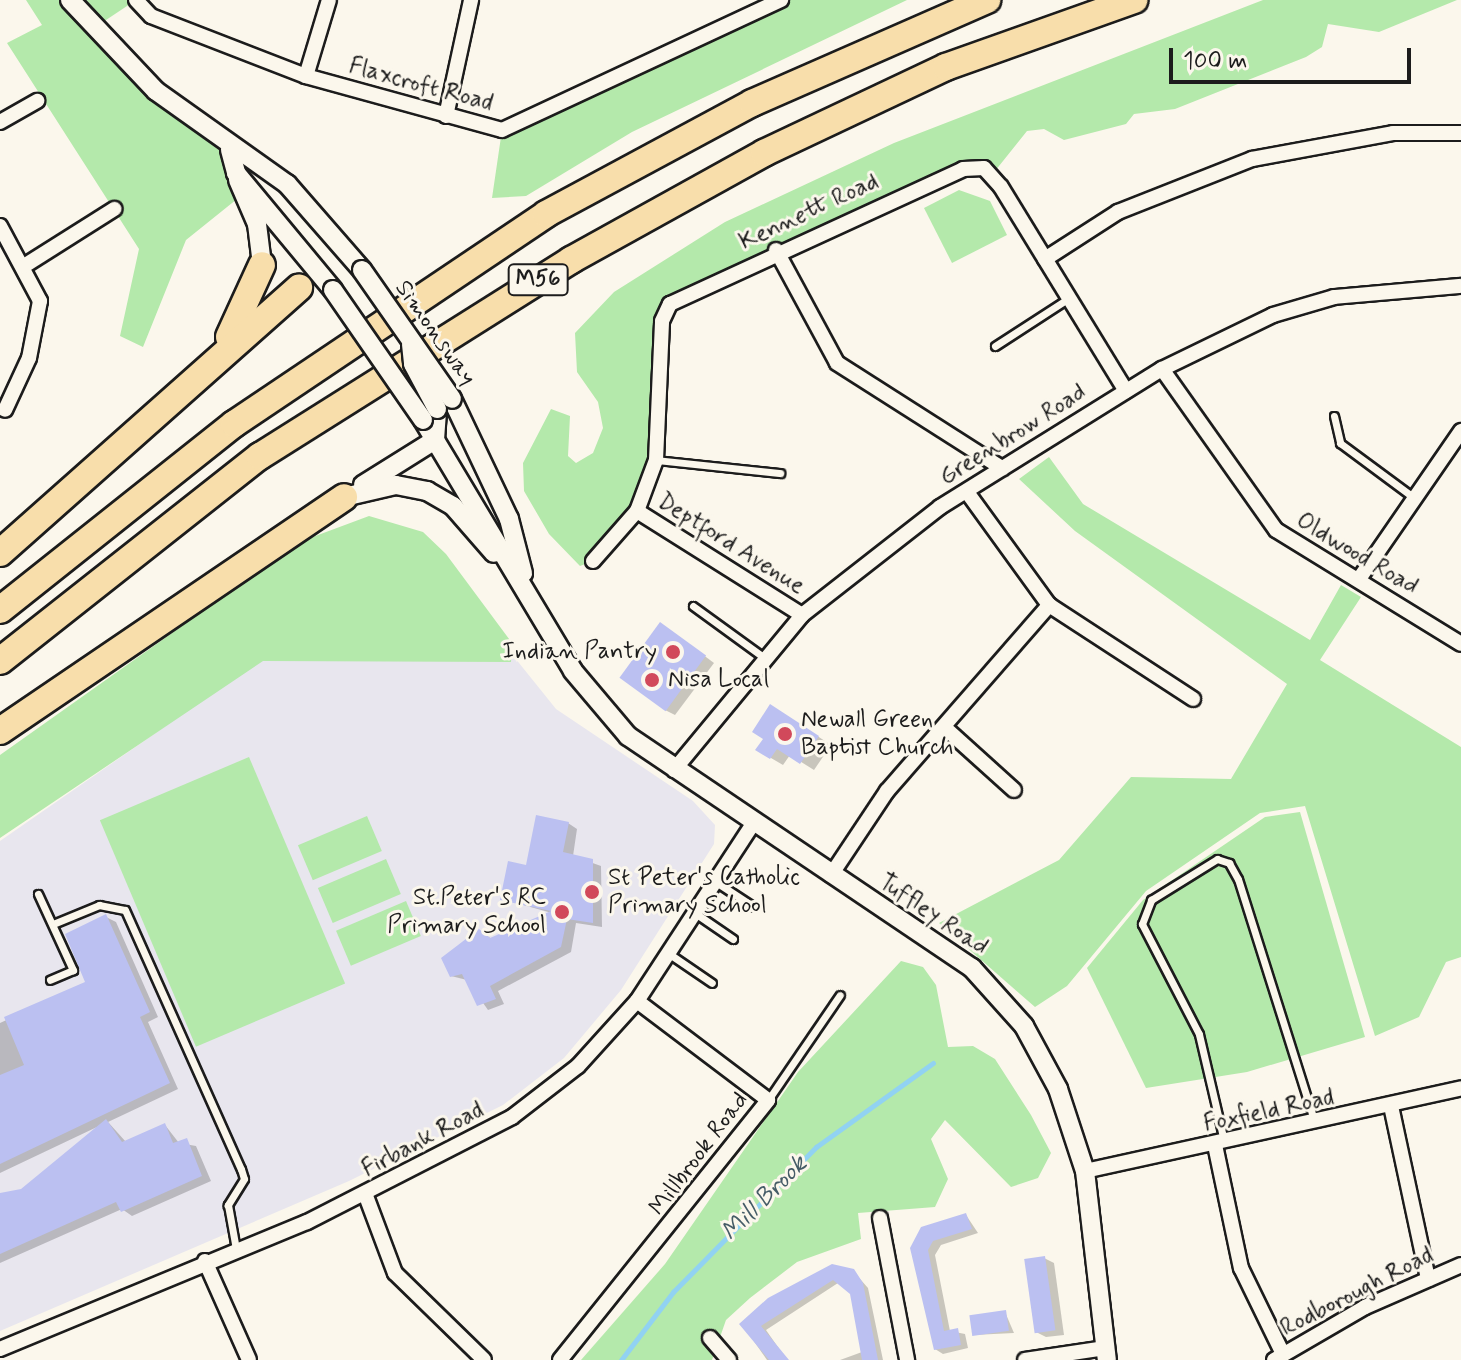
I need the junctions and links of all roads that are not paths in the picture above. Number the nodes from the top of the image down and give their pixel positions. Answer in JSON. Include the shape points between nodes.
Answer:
{"nodes":[{"id":1,"x":70,"y":0,"type":"edge"},
{"id":2,"x":136,"y":0,"type":"edge"},
{"id":3,"x":329,"y":0,"type":"edge"},
{"id":4,"x":471,"y":0,"type":"edge"},
{"id":5,"x":781,"y":0,"type":"edge"},
{"id":6,"x":987,"y":0,"type":"edge"},
{"id":7,"x":1134,"y":0,"type":"edge"},
{"id":8,"x":306,"y":76,"type":"junction"},
{"id":9,"x":37,"y":101,"type":"dead end"},
{"id":10,"x":446,"y":116,"type":"junction"},
{"id":11,"x":0,"y":122,"type":"edge"},
{"id":12,"x":1461,"y":133,"type":"edge"},
{"id":13,"x":230,"y":150,"type":"junction"},
{"id":14,"x":236,"y":173,"type":"junction"},
{"id":15,"x":114,"y":209,"type":"dead end"},
{"id":16,"x":0,"y":228,"type":"edge"},
{"id":17,"x":776,"y":250,"type":"junction"},
{"id":18,"x":347,"y":253,"type":"junction"},
{"id":19,"x":1045,"y":259,"type":"junction"},
{"id":20,"x":262,"y":265,"type":"joint"},
{"id":21,"x":24,"y":266,"type":"junction"},
{"id":22,"x":309,"y":280,"type":"junction"},
{"id":23,"x":1461,"y":286,"type":"edge"},
{"id":24,"x":1069,"y":298,"type":"junction"},
{"id":25,"x":995,"y":346,"type":"dead end"},
{"id":26,"x":209,"y":361,"type":"junction"},
{"id":27,"x":1162,"y":369,"type":"junction"},
{"id":28,"x":1126,"y":391,"type":"junction"},
{"id":29,"x":437,"y":409,"type":"junction"},
{"id":30,"x":5,"y":410,"type":"dead end"},
{"id":31,"x":1334,"y":416,"type":"dead end"},
{"id":32,"x":1461,"y":431,"type":"edge"},
{"id":33,"x":435,"y":440,"type":"junction"},
{"id":34,"x":656,"y":460,"type":"junction"},
{"id":35,"x":1002,"y":468,"type":"junction"},
{"id":36,"x":780,"y":473,"type":"dead end"},
{"id":37,"x":967,"y":492,"type":"junction"},
{"id":38,"x":344,"y":497,"type":"junction"},
{"id":39,"x":1413,"y":497,"type":"junction"},
{"id":40,"x":637,"y":511,"type":"junction"},
{"id":41,"x":0,"y":553,"type":"edge"},
{"id":42,"x":593,"y":561,"type":"dead end"},
{"id":43,"x":1359,"y":579,"type":"junction"},
{"id":44,"x":528,"y":595,"type":"junction"},
{"id":45,"x":1049,"y":605,"type":"junction"},
{"id":46,"x":693,"y":606,"type":"dead end"},
{"id":47,"x":0,"y":610,"type":"edge"},
{"id":48,"x":802,"y":615,"type":"junction"},
{"id":49,"x":1461,"y":644,"type":"edge"},
{"id":50,"x":766,"y":659,"type":"junction"},
{"id":51,"x":0,"y":661,"type":"edge"},
{"id":52,"x":1193,"y":699,"type":"dead end"},
{"id":53,"x":944,"y":727,"type":"junction"},
{"id":54,"x":0,"y":731,"type":"edge"},
{"id":55,"x":674,"y":770,"type":"junction"},
{"id":56,"x":1014,"y":790,"type":"dead end"},
{"id":57,"x":753,"y":824,"type":"junction"},
{"id":58,"x":831,"y":875,"type":"junction"},
{"id":59,"x":715,"y":881,"type":"junction"},
{"id":60,"x":38,"y":894,"type":"dead end"},
{"id":61,"x":754,"y":907,"type":"dead end"},
{"id":62,"x":694,"y":913,"type":"junction"},
{"id":63,"x":53,"y":924,"type":"junction"},
{"id":64,"x":733,"y":939,"type":"dead end"},
{"id":65,"x":668,"y":953,"type":"junction"},
{"id":66,"x":50,"y":980,"type":"dead end"},
{"id":67,"x":712,"y":983,"type":"dead end"},
{"id":68,"x":840,"y":995,"type":"dead end"},
{"id":69,"x":637,"y":1001,"type":"junction"},
{"id":70,"x":1461,"y":1088,"type":"edge"},
{"id":71,"x":768,"y":1100,"type":"junction"},
{"id":72,"x":1391,"y":1106,"type":"junction"},
{"id":73,"x":1315,"y":1125,"type":"junction"},
{"id":74,"x":1220,"y":1144,"type":"junction"},
{"id":75,"x":1085,"y":1171,"type":"junction"},
{"id":76,"x":366,"y":1196,"type":"junction"},
{"id":77,"x":880,"y":1218,"type":"dead end"},
{"id":78,"x":236,"y":1249,"type":"junction"},
{"id":79,"x":205,"y":1261,"type":"junction"},
{"id":80,"x":1461,"y":1265,"type":"edge"},
{"id":81,"x":1428,"y":1279,"type":"junction"},
{"id":82,"x":710,"y":1338,"type":"dead end"},
{"id":83,"x":0,"y":1348,"type":"edge"},
{"id":84,"x":1106,"y":1354,"type":"edge"},
{"id":85,"x":1278,"y":1357,"type":"edge"},
{"id":86,"x":7,"y":1360,"type":"edge"},
{"id":87,"x":249,"y":1360,"type":"edge"},
{"id":88,"x":484,"y":1360,"type":"edge"},
{"id":89,"x":560,"y":1360,"type":"edge"},
{"id":90,"x":729,"y":1360,"type":"edge"},
{"id":91,"x":907,"y":1360,"type":"edge"},
{"id":92,"x":1025,"y":1360,"type":"edge"}],
"edges":[{"from":1,"to":13,"type":"street","name":"Simonsway","via":[[122,60]]},
{"from":2,"to":8,"type":"street","name":"Flaxcroft Road","via":[[151,16]]},
{"from":3,"to":8,"type":"street"},
{"from":4,"to":10,"type":"street"},
{"from":5,"to":10,"type":"street","name":"Flaxcroft Road","via":[[517,126],[502,130]]},
{"from":6,"to":47,"type":"highway","number":"M56","via":[[752,103],[546,214],[234,424]]},
{"from":7,"to":51,"type":"highway","number":"M56","via":[[946,67],[764,153],[571,260],[260,456]]},
{"from":8,"to":10,"type":"street","name":"Flaxcroft Road"},
{"from":9,"to":11,"type":"street"},
{"from":12,"to":19,"type":"street","via":[[1393,133],[1252,159],[1118,212]]},
{"from":13,"to":14,"type":"street","name":"Simonsway"},
{"from":13,"to":18,"type":"street","name":"Simonsway","via":[[254,154]]},
{"from":14,"to":20,"type":"street","via":[[257,224]]},
{"from":14,"to":22,"type":"street","name":"Simonsway"},
{"from":15,"to":21,"type":"street"},
{"from":16,"to":21,"type":"street"},
{"from":17,"to":19,"type":"street","name":"Kennett Road","via":[[923,185],[984,168]]},
{"from":17,"to":34,"type":"street","name":"Kennett Road","via":[[670,304],[662,321]]},
{"from":17,"to":35,"type":"street","via":[[837,363]]},
{"from":18,"to":22,"type":"street"},
{"from":18,"to":29,"type":"street","name":"Simonsway","bridge":true,"via":[[411,341]]},
{"from":19,"to":24,"type":"street","name":"Kennett Road"},
{"from":20,"to":26,"type":"highway","via":[[246,309]]},
{"from":21,"to":30,"type":"street","via":[[40,301],[38,327]]},
{"from":22,"to":26,"type":"highway"},
{"from":22,"to":29,"type":"street","name":"Simonsway","bridge":true,"via":[[333,290]]},
{"from":23,"to":27,"type":"street","name":"Greenbrow Road","via":[[1334,297],[1258,321]]},
{"from":24,"to":25,"type":"lane"},
{"from":24,"to":28,"type":"street","name":"Kennett Road"},
{"from":26,"to":41,"type":"highway"},
{"from":27,"to":28,"type":"street","name":"Greenbrow Road"},
{"from":27,"to":43,"type":"street","name":"Oldwood Road","via":[[1276,530]]},
{"from":28,"to":35,"type":"street","name":"Greenbrow Road"},
{"from":29,"to":33,"type":"street","name":"Simonsway"},
{"from":29,"to":44,"type":"street","name":"Simonsway","via":[[509,519]]},
{"from":31,"to":39,"type":"lane","via":[[1340,443]]},
{"from":32,"to":39,"type":"street"},
{"from":33,"to":38,"type":"street"},
{"from":33,"to":44,"type":"street","name":"Simonsway"},
{"from":34,"to":36,"type":"lane"},
{"from":34,"to":40,"type":"street","name":"Kennett Road"},
{"from":35,"to":37,"type":"street","name":"Greenbrow Road"},
{"from":37,"to":45,"type":"street"},
{"from":37,"to":48,"type":"street","name":"Greenbrow Road"},
{"from":38,"to":44,"type":"street","via":[[396,485],[439,497]]},
{"from":38,"to":54,"type":"highway"},
{"from":39,"to":43,"type":"street"},
{"from":40,"to":42,"type":"street","name":"Kennett Road"},
{"from":40,"to":48,"type":"street","name":"Deptford Avenue"},
{"from":43,"to":49,"type":"street","name":"Oldwood Road"},
{"from":44,"to":55,"type":"street","name":"Simonsway","via":[[597,703]]},
{"from":45,"to":52,"type":"street"},
{"from":45,"to":53,"type":"street"},
{"from":46,"to":50,"type":"lane"},
{"from":48,"to":50,"type":"street","name":"Greenbrow Road"},
{"from":50,"to":55,"type":"street","name":"Greenbrow Road"},
{"from":53,"to":56,"type":"street"},
{"from":53,"to":58,"type":"street","via":[[887,791]]},
{"from":55,"to":57,"type":"street","name":"Simonsway"},
{"from":57,"to":58,"type":"street","name":"Tuffley Road"},
{"from":57,"to":59,"type":"street","name":"Firbank Road"},
{"from":58,"to":75,"type":"street","name":"Tuffley Road","via":[[972,968],[1024,1026],[1058,1089]]},
{"from":59,"to":61,"type":"lane"},
{"from":59,"to":62,"type":"street","name":"Firbank Road"},
{"from":60,"to":63,"type":"lane"},
{"from":62,"to":64,"type":"lane"},
{"from":62,"to":65,"type":"street","name":"Firbank Road"},
{"from":63,"to":66,"type":"lane","via":[[73,970]]},
{"from":63,"to":78,"type":"lane","via":[[99,905],[125,910],[244,1179],[228,1205]]},
{"from":65,"to":67,"type":"lane"},
{"from":65,"to":69,"type":"street","name":"Firbank Road"},
{"from":68,"to":71,"type":"lane"},
{"from":69,"to":71,"type":"street","name":"Millbrook Road"},
{"from":69,"to":76,"type":"street","name":"Firbank Road","via":[[578,1066],[512,1117]]},
{"from":70,"to":72,"type":"street","name":"Foxfield Road"},
{"from":71,"to":89,"type":"street","name":"Millbrook Road"},
{"from":72,"to":73,"type":"street","name":"Foxfield Road"},
{"from":72,"to":81,"type":"street"},
{"from":73,"to":74,"type":"street","name":"Foxfield Road"},
{"from":73,"to":74,"type":"lane","via":[[1238,879],[1229,863],[1217,859],[1151,900],[1142,924],[1199,1034]]},
{"from":74,"to":75,"type":"street","name":"Foxfield Road"},
{"from":74,"to":85,"type":"street","via":[[1241,1268]]},
{"from":75,"to":84,"type":"street","name":"Tuffley Road"},
{"from":76,"to":78,"type":"street","name":"Firbank Road"},
{"from":76,"to":88,"type":"street","via":[[395,1273]]},
{"from":77,"to":91,"type":"street"},
{"from":78,"to":79,"type":"street","name":"Firbank Road"},
{"from":79,"to":83,"type":"street","name":"Firbank Road"},
{"from":79,"to":87,"type":"street"},
{"from":80,"to":81,"type":"street","name":"Rodborough Road"},
{"from":81,"to":85,"type":"street","name":"Rodborough Road"},
{"from":82,"to":90,"type":"street"},
{"from":83,"to":86,"type":"street"},
{"from":84,"to":92,"type":"street"}]}
